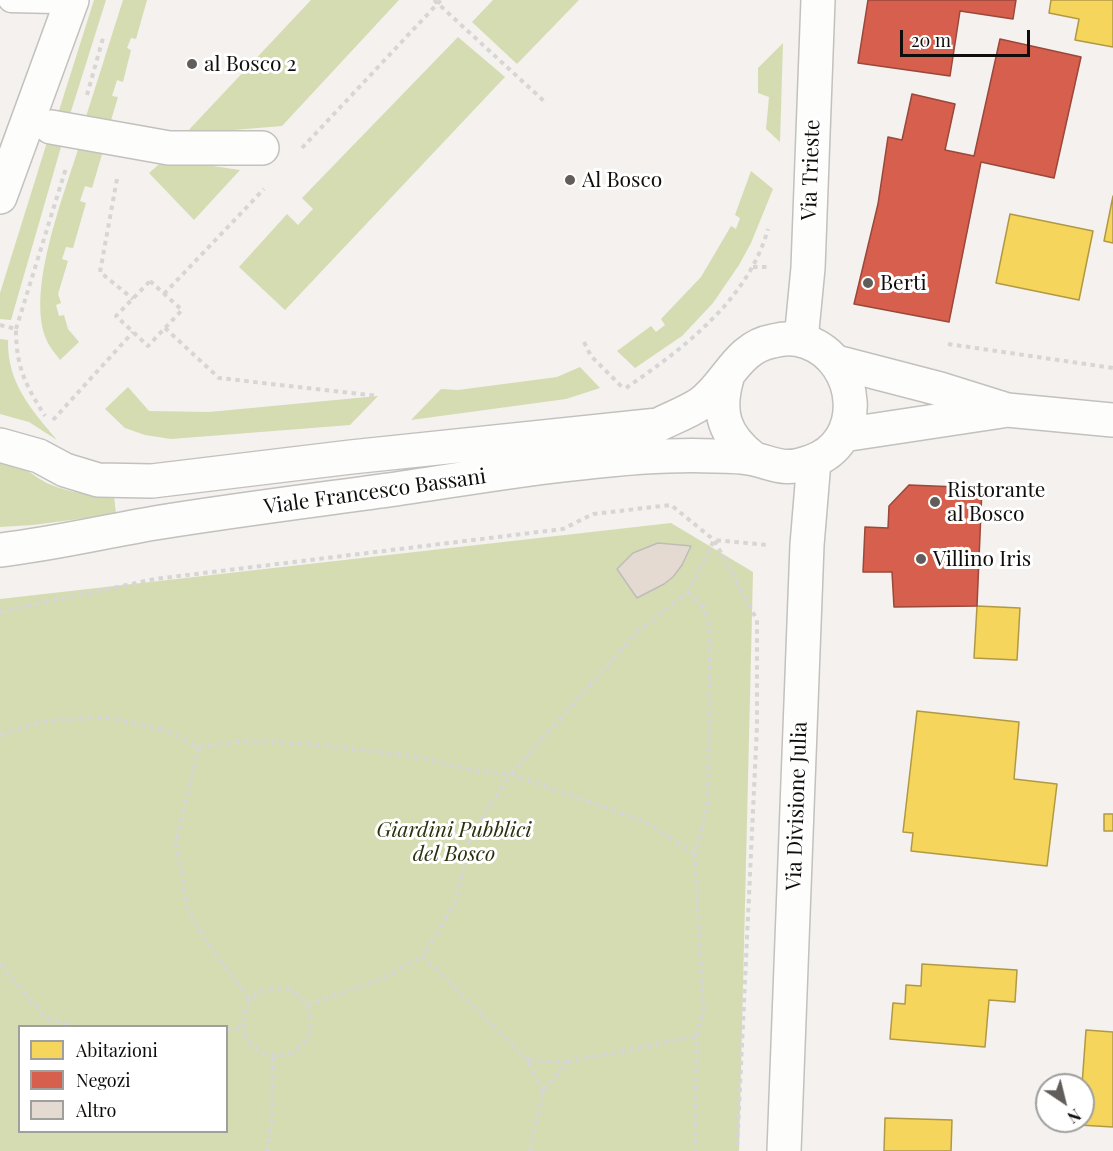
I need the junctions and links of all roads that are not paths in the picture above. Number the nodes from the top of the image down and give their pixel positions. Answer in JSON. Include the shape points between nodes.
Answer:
{"nodes":[{"id":1,"x":9,"y":0,"type":"edge"},
{"id":2,"x":818,"y":0,"type":"edge"},
{"id":3,"x":71,"y":3,"type":"edge"},
{"id":4,"x":0,"y":6,"type":"edge"},
{"id":5,"x":51,"y":127,"type":"dead end"},
{"id":6,"x":262,"y":148,"type":"dead end"},
{"id":7,"x":0,"y":197,"type":"edge"},
{"id":8,"x":801,"y":340,"type":"junction"},
{"id":9,"x":836,"y":362,"type":"junction"},
{"id":10,"x":727,"y":378,"type":"junction"},
{"id":11,"x":1007,"y":410,"type":"junction"},
{"id":12,"x":1113,"y":420,"type":"edge"},
{"id":13,"x":843,"y":435,"type":"junction"},
{"id":14,"x":0,"y":445,"type":"edge"},
{"id":15,"x":753,"y":458,"type":"junction"},
{"id":16,"x":814,"y":461,"type":"junction"},
{"id":17,"x":7,"y":552,"type":"edge"},
{"id":18,"x":784,"y":1151,"type":"edge"}],
"edges":[{"from":1,"to":3,"type":"lane"},
{"from":1,"to":4,"type":"lane"},
{"from":2,"to":8,"type":"street","name":"Via Trieste","via":[[808,268]]},
{"from":3,"to":7,"type":"street"},
{"from":5,"to":6,"type":"street","via":[[169,148]]},
{"from":8,"to":9,"type":"street","via":[[815,345]]},
{"from":8,"to":10,"type":"street","name":"Viale Francesco Bassani","via":[[766,342],[749,350]]},
{"from":9,"to":11,"type":"street"},
{"from":9,"to":13,"type":"street","via":[[851,397],[850,417]]},
{"from":10,"to":14,"type":"street","name":"Viale Francesco Bassani","via":[[700,404],[658,425],[152,481],[98,480]]},
{"from":10,"to":15,"type":"street","name":"Viale Francesco Bassani","via":[[722,414],[738,447]]},
{"from":11,"to":12,"type":"street"},
{"from":11,"to":13,"type":"street"},
{"from":13,"to":16,"type":"street","name":"Viale Francesco Bassani"},
{"from":15,"to":16,"type":"street","name":"Viale Francesco Bassani","via":[[772,466],[793,467]]},
{"from":15,"to":17,"type":"street","name":"Viale Francesco Bassani","via":[[712,456],[580,463],[153,524]]},
{"from":16,"to":18,"type":"street","name":"Via Divisione Julia","via":[[807,545]]}]}
